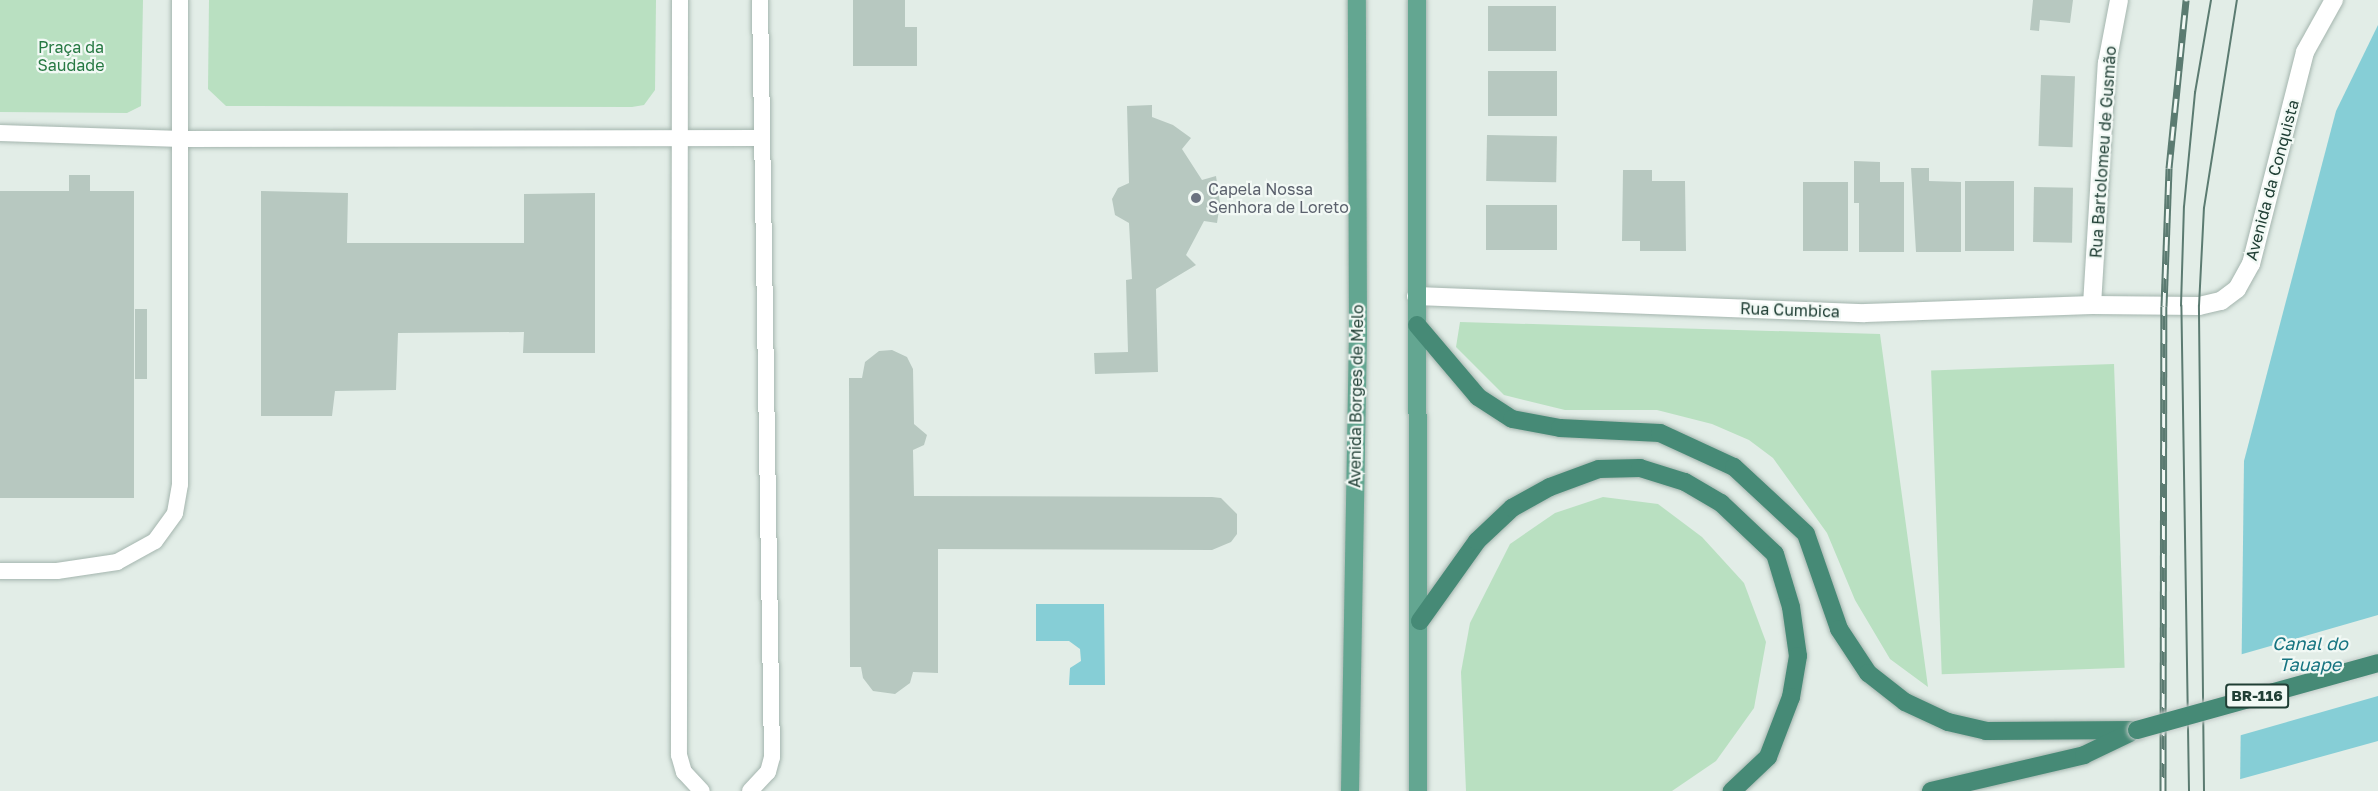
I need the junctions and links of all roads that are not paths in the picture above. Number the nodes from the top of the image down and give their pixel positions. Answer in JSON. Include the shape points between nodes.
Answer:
{"nodes":[{"id":1,"x":180,"y":0,"type":"edge"},
{"id":2,"x":680,"y":0,"type":"edge"},
{"id":3,"x":760,"y":0,"type":"edge"},
{"id":4,"x":1357,"y":0,"type":"edge"},
{"id":5,"x":1417,"y":0,"type":"edge"},
{"id":6,"x":2119,"y":0,"type":"edge"},
{"id":7,"x":2334,"y":0,"type":"edge"},
{"id":8,"x":0,"y":133,"type":"edge"},
{"id":9,"x":679,"y":138,"type":"junction"},
{"id":10,"x":760,"y":138,"type":"junction"},
{"id":11,"x":181,"y":140,"type":"junction"},
{"id":12,"x":1416,"y":296,"type":"junction"},
{"id":13,"x":2092,"y":305,"type":"junction"},
{"id":14,"x":2164,"y":306,"type":"joint"},
{"id":15,"x":1417,"y":325,"type":"junction"},
{"id":16,"x":0,"y":571,"type":"edge"},
{"id":17,"x":1420,"y":621,"type":"junction"},
{"id":18,"x":2378,"y":663,"type":"edge"},
{"id":19,"x":2137,"y":730,"type":"junction"},
{"id":20,"x":702,"y":791,"type":"edge"},
{"id":21,"x":750,"y":791,"type":"edge"},
{"id":22,"x":1350,"y":791,"type":"edge"},
{"id":23,"x":1418,"y":791,"type":"edge"},
{"id":24,"x":1732,"y":791,"type":"edge"},
{"id":25,"x":1931,"y":791,"type":"edge"}],
"edges":[{"from":1,"to":11,"type":"lane"},
{"from":2,"to":9,"type":"lane"},
{"from":3,"to":10,"type":"lane"},
{"from":4,"to":22,"type":"main road","name":"Avenida Borges de Melo","via":[[1358,333]]},
{"from":5,"to":12,"type":"main road"},
{"from":6,"to":13,"type":"street","name":"Rua Bartolomeu de Gusmão","via":[[2107,63]]},
{"from":7,"to":14,"type":"street","name":"Avenida da Conquista","via":[[2305,52],[2251,264],[2238,289],[2221,301]]},
{"from":8,"to":11,"type":"lane"},
{"from":9,"to":10,"type":"lane"},
{"from":9,"to":11,"type":"lane"},
{"from":9,"to":20,"type":"lane","via":[[679,755],[684,772]]},
{"from":10,"to":21,"type":"lane","via":[[772,757],[768,772]]},
{"from":11,"to":16,"type":"lane","via":[[180,484],[175,513],[155,541],[117,562],[57,571]]},
{"from":12,"to":13,"type":"street","name":"Rua Cumbica","via":[[1865,313]]},
{"from":12,"to":15,"type":"main road"},
{"from":13,"to":14,"type":"street","name":"Rua Cumbica"},
{"from":15,"to":17,"type":"main road"},
{"from":15,"to":19,"type":"highway","via":[[1478,397],[1512,419],[1560,428],[1660,433],[1734,467],[1806,534],[1839,629],[1868,673],[1905,702],[1948,723],[1986,731]]},
{"from":17,"to":23,"type":"main road"},
{"from":17,"to":24,"type":"highway","via":[[1477,541],[1512,508],[1550,487],[1599,469],[1640,468],[1685,482],[1720,503],[1775,554],[1791,607],[1798,656],[1791,697],[1768,757]]},
{"from":18,"to":19,"type":"highway","number":"BR-116","bridge":true},
{"from":19,"to":25,"type":"highway","number":"BR-116","via":[[2084,755]]}]}
